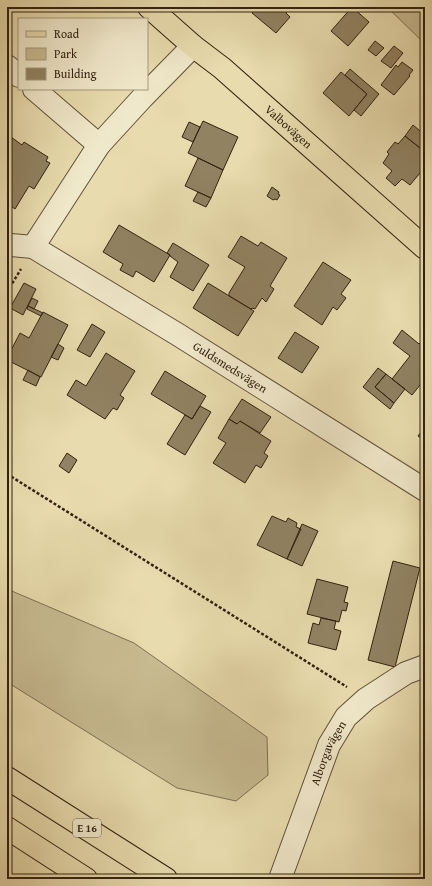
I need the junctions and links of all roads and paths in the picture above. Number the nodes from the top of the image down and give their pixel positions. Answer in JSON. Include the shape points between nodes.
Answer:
{"nodes":[{"id":1,"x":150,"y":7,"type":"edge"},
{"id":2,"x":193,"y":46,"type":"junction"},
{"id":3,"x":7,"y":66,"type":"edge"},
{"id":4,"x":18,"y":75,"type":"edge"},
{"id":5,"x":35,"y":90,"type":"edge"},
{"id":6,"x":99,"y":145,"type":"junction"},
{"id":7,"x":7,"y":244,"type":"edge"},
{"id":8,"x":33,"y":247,"type":"junction"},
{"id":9,"x":425,"y":248,"type":"edge"},
{"id":10,"x":7,"y":474,"type":"edge"},
{"id":11,"x":425,"y":490,"type":"edge"},
{"id":12,"x":425,"y":666,"type":"edge"},
{"id":13,"x":366,"y":699,"type":"junction"},
{"id":14,"x":7,"y":778,"type":"edge"},
{"id":15,"x":7,"y":828,"type":"edge"},
{"id":16,"x":86,"y":879,"type":"edge"},
{"id":17,"x":166,"y":879,"type":"edge"},
{"id":18,"x":280,"y":879,"type":"edge"}],
"edges":[{"from":1,"to":2,"type":"main road","name":"Valbovägen"},
{"from":2,"to":6,"type":"street"},
{"from":2,"to":9,"type":"main road","name":"Valbovägen","via":[[222,68]]},
{"from":3,"to":4,"type":"street"},
{"from":5,"to":6,"type":"street"},
{"from":6,"to":8,"type":"street"},
{"from":7,"to":8,"type":"street","name":"Guldsmedsvägen"},
{"from":8,"to":11,"type":"street","name":"Guldsmedsvägen"},
{"from":10,"to":13,"type":"path"},
{"from":12,"to":13,"type":"street","name":"Alborgavägen","via":[[406,673]]},
{"from":13,"to":18,"type":"street","name":"Alborgavägen","via":[[346,718],[329,745]]},
{"from":14,"to":17,"type":"main road","number":"E 16"},
{"from":15,"to":16,"type":"main road"}]}
